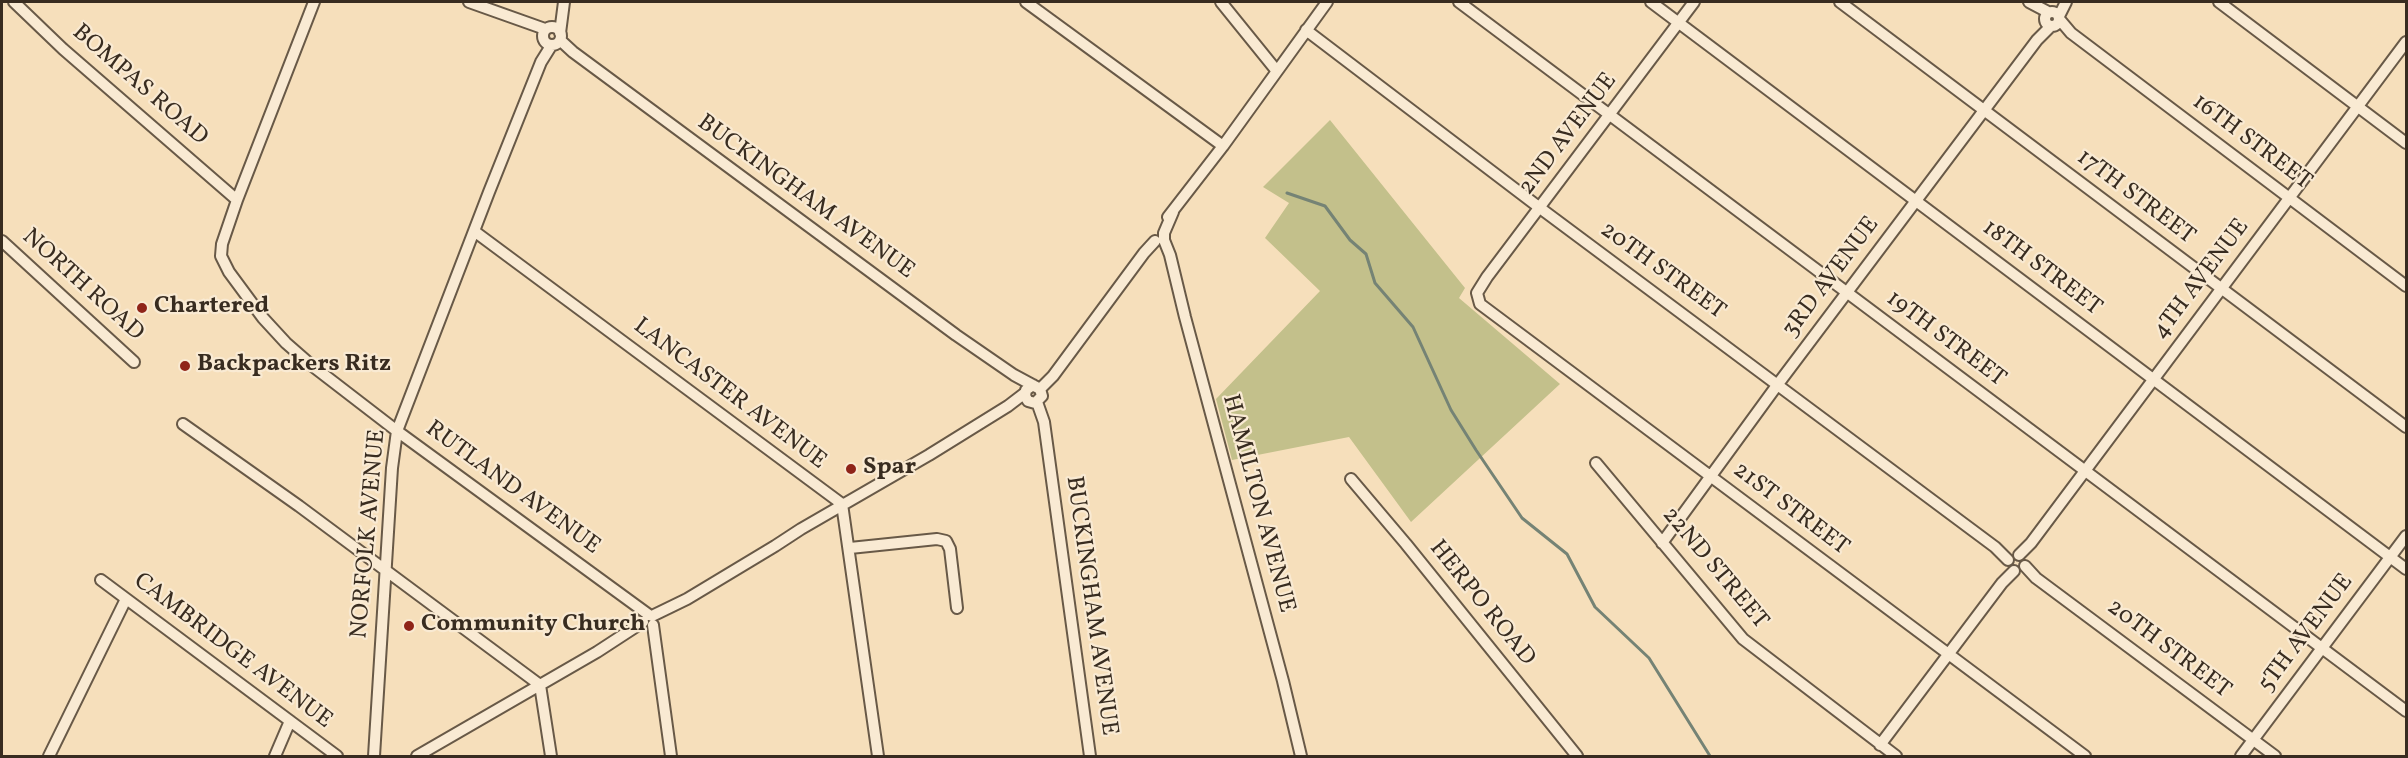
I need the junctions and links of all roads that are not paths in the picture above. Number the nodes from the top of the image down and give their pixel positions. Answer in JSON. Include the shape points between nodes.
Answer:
{"nodes":[{"id":1,"x":14,"y":2,"type":"edge"},
{"id":2,"x":314,"y":2,"type":"edge"},
{"id":3,"x":469,"y":2,"type":"edge"},
{"id":4,"x":1026,"y":2,"type":"edge"},
{"id":5,"x":1221,"y":2,"type":"edge"},
{"id":6,"x":1327,"y":2,"type":"edge"},
{"id":7,"x":1459,"y":2,"type":"edge"},
{"id":8,"x":1651,"y":2,"type":"edge"},
{"id":9,"x":1694,"y":2,"type":"edge"},
{"id":10,"x":1840,"y":2,"type":"edge"},
{"id":11,"x":2065,"y":2,"type":"edge"},
{"id":12,"x":2219,"y":2,"type":"edge"},
{"id":13,"x":2031,"y":3,"type":"edge"},
{"id":14,"x":563,"y":5,"type":"edge"},
{"id":15,"x":2052,"y":19,"type":"junction"},
{"id":16,"x":1679,"y":22,"type":"junction"},
{"id":17,"x":1306,"y":30,"type":"junction"},
{"id":18,"x":551,"y":37,"type":"junction"},
{"id":19,"x":2406,"y":42,"type":"edge"},
{"id":20,"x":1276,"y":70,"type":"junction"},
{"id":21,"x":2358,"y":106,"type":"junction"},
{"id":22,"x":1984,"y":111,"type":"junction"},
{"id":23,"x":1610,"y":116,"type":"junction"},
{"id":24,"x":2406,"y":143,"type":"edge"},
{"id":25,"x":1223,"y":146,"type":"junction"},
{"id":26,"x":2289,"y":197,"type":"junction"},
{"id":27,"x":237,"y":200,"type":"junction"},
{"id":28,"x":1916,"y":201,"type":"junction"},
{"id":29,"x":1540,"y":208,"type":"junction"},
{"id":30,"x":474,"y":231,"type":"junction"},
{"id":31,"x":1159,"y":237,"type":"junction"},
{"id":32,"x":2,"y":241,"type":"edge"},
{"id":33,"x":2406,"y":286,"type":"edge"},
{"id":34,"x":2222,"y":289,"type":"junction"},
{"id":35,"x":1848,"y":292,"type":"junction"},
{"id":36,"x":1477,"y":293,"type":"joint"},
{"id":37,"x":135,"y":362,"type":"dead end"},
{"id":38,"x":2153,"y":381,"type":"junction"},
{"id":39,"x":1778,"y":384,"type":"junction"},
{"id":40,"x":1032,"y":395,"type":"junction"},
{"id":41,"x":183,"y":424,"type":"dead end"},
{"id":42,"x":2406,"y":427,"type":"edge"},
{"id":43,"x":397,"y":431,"type":"junction"},
{"id":44,"x":1596,"y":463,"type":"dead end"},
{"id":45,"x":2084,"y":471,"type":"junction"},
{"id":46,"x":1710,"y":476,"type":"junction"},
{"id":47,"x":1351,"y":479,"type":"dead end"},
{"id":48,"x":842,"y":504,"type":"junction"},
{"id":49,"x":2406,"y":536,"type":"edge"},
{"id":50,"x":1662,"y":543,"type":"junction"},
{"id":51,"x":850,"y":548,"type":"junction"},
{"id":52,"x":2391,"y":558,"type":"junction"},
{"id":53,"x":2016,"y":563,"type":"junction"},
{"id":54,"x":2406,"y":569,"type":"edge"},
{"id":55,"x":386,"y":571,"type":"junction"},
{"id":56,"x":101,"y":580,"type":"dead end"},
{"id":57,"x":126,"y":599,"type":"junction"},
{"id":58,"x":957,"y":608,"type":"dead end"},
{"id":59,"x":649,"y":621,"type":"junction"},
{"id":60,"x":2322,"y":649,"type":"junction"},
{"id":61,"x":1949,"y":654,"type":"junction"},
{"id":62,"x":540,"y":685,"type":"junction"},
{"id":63,"x":2406,"y":711,"type":"edge"},
{"id":64,"x":290,"y":721,"type":"junction"},
{"id":65,"x":2254,"y":740,"type":"junction"},
{"id":66,"x":1880,"y":745,"type":"junction"},
{"id":67,"x":376,"y":753,"type":"edge"},
{"id":68,"x":49,"y":756,"type":"edge"},
{"id":69,"x":275,"y":756,"type":"edge"},
{"id":70,"x":337,"y":756,"type":"edge"},
{"id":71,"x":417,"y":756,"type":"edge"},
{"id":72,"x":551,"y":756,"type":"edge"},
{"id":73,"x":670,"y":756,"type":"edge"},
{"id":74,"x":878,"y":756,"type":"edge"},
{"id":75,"x":1090,"y":756,"type":"edge"},
{"id":76,"x":1301,"y":756,"type":"edge"},
{"id":77,"x":1577,"y":756,"type":"edge"},
{"id":78,"x":1896,"y":756,"type":"edge"},
{"id":79,"x":2085,"y":756,"type":"edge"},
{"id":80,"x":2241,"y":756,"type":"edge"},
{"id":81,"x":2275,"y":756,"type":"edge"}],
"edges":[{"from":1,"to":27,"type":"street","name":"BOMPAS ROAD"},
{"from":2,"to":27,"type":"street"},
{"from":3,"to":18,"type":"street"},
{"from":4,"to":25,"type":"street"},
{"from":5,"to":20,"type":"street"},
{"from":6,"to":17,"type":"street"},
{"from":7,"to":23,"type":"street","name":"19TH STREET"},
{"from":8,"to":16,"type":"street","name":"18TH STREET"},
{"from":9,"to":16,"type":"street","name":"2ND AVENUE"},
{"from":10,"to":22,"type":"street","name":"17TH STREET"},
{"from":11,"to":15,"type":"street","name":"3RD AVENUE"},
{"from":12,"to":21,"type":"street"},
{"from":13,"to":15,"type":"street","name":"16TH STREET"},
{"from":14,"to":18,"type":"street"},
{"from":15,"to":22,"type":"street","name":"3RD AVENUE"},
{"from":15,"to":26,"type":"street","name":"16TH STREET"},
{"from":16,"to":23,"type":"street","name":"2ND AVENUE"},
{"from":16,"to":28,"type":"street","name":"18TH STREET"},
{"from":17,"to":20,"type":"street"},
{"from":17,"to":29,"type":"street","name":"20TH STREET"},
{"from":18,"to":30,"type":"street","name":"NORFOLK AVENUE"},
{"from":18,"to":40,"type":"street","name":"BUCKINGHAM AVENUE","via":[[1014,375]]},
{"from":19,"to":21,"type":"street","name":"4TH AVENUE"},
{"from":20,"to":25,"type":"street"},
{"from":21,"to":24,"type":"street"},
{"from":21,"to":26,"type":"street","name":"4TH AVENUE"},
{"from":22,"to":28,"type":"street","name":"3RD AVENUE"},
{"from":22,"to":34,"type":"street","name":"17TH STREET"},
{"from":23,"to":29,"type":"street","name":"2ND AVENUE"},
{"from":23,"to":35,"type":"street","name":"19TH STREET"},
{"from":25,"to":31,"type":"street"},
{"from":26,"to":33,"type":"street","name":"16TH STREET"},
{"from":26,"to":34,"type":"street","name":"4TH AVENUE"},
{"from":27,"to":43,"type":"street","name":"RUTLAND AVENUE","via":[[222,244],[221,256],[229,272],[286,343]]},
{"from":28,"to":35,"type":"street","name":"3RD AVENUE"},
{"from":28,"to":38,"type":"street","name":"18TH STREET"},
{"from":29,"to":36,"type":"street","name":"2ND AVENUE"},
{"from":29,"to":39,"type":"street","name":"20TH STREET"},
{"from":30,"to":43,"type":"street","name":"NORFOLK AVENUE"},
{"from":30,"to":48,"type":"street","name":"LANCASTER AVENUE"},
{"from":31,"to":40,"type":"street","via":[[1053,376]]},
{"from":31,"to":76,"type":"street","name":"HAMILTON AVENUE","via":[[1171,262]]},
{"from":32,"to":37,"type":"street","name":"NORTH ROAD"},
{"from":34,"to":38,"type":"street","name":"4TH AVENUE"},
{"from":34,"to":42,"type":"street","name":"17TH STREET"},
{"from":35,"to":39,"type":"street","name":"3RD AVENUE"},
{"from":35,"to":45,"type":"street","name":"19TH STREET"},
{"from":36,"to":46,"type":"street","name":"21ST STREET","via":[[1480,304],[1491,315]]},
{"from":38,"to":45,"type":"street","name":"4TH AVENUE"},
{"from":38,"to":52,"type":"street","name":"18TH STREET"},
{"from":39,"to":46,"type":"street","name":"3RD AVENUE"},
{"from":39,"to":53,"type":"street","name":"20TH STREET"},
{"from":40,"to":48,"type":"street"},
{"from":40,"to":75,"type":"street","name":"BUCKINGHAM AVENUE","via":[[1044,425]]},
{"from":41,"to":55,"type":"street"},
{"from":43,"to":55,"type":"street","name":"NORFOLK AVENUE"},
{"from":43,"to":59,"type":"street","name":"RUTLAND AVENUE","via":[[477,487]]},
{"from":44,"to":50,"type":"street","name":"22ND STREET"},
{"from":45,"to":53,"type":"street","name":"4TH AVENUE"},
{"from":45,"to":60,"type":"street","name":"19TH STREET"},
{"from":46,"to":50,"type":"street","name":"3RD AVENUE"},
{"from":46,"to":61,"type":"street","name":"21ST STREET"},
{"from":47,"to":77,"type":"street","name":"HERPO ROAD"},
{"from":48,"to":51,"type":"street"},
{"from":48,"to":59,"type":"street"},
{"from":49,"to":52,"type":"street","name":"5TH AVENUE"},
{"from":50,"to":66,"type":"street","name":"22ND STREET","via":[[1743,639]]},
{"from":51,"to":58,"type":"street","via":[[937,538],[946,541]]},
{"from":51,"to":74,"type":"street"},
{"from":52,"to":54,"type":"street","name":"18TH STREET"},
{"from":52,"to":60,"type":"street","name":"5TH AVENUE"},
{"from":53,"to":61,"type":"street","name":"4TH AVENUE"},
{"from":53,"to":65,"type":"street","name":"20TH STREET"},
{"from":55,"to":62,"type":"street"},
{"from":55,"to":67,"type":"street","name":"NORFOLK AVENUE"},
{"from":56,"to":57,"type":"street","name":"CAMBRIDGE AVENUE"},
{"from":57,"to":64,"type":"street","name":"CAMBRIDGE AVENUE"},
{"from":57,"to":68,"type":"street"},
{"from":59,"to":62,"type":"street"},
{"from":59,"to":73,"type":"street"},
{"from":60,"to":63,"type":"street","name":"19TH STREET"},
{"from":60,"to":65,"type":"street","name":"5TH AVENUE"},
{"from":61,"to":66,"type":"street","name":"4TH AVENUE"},
{"from":61,"to":79,"type":"street","name":"21ST STREET"},
{"from":62,"to":71,"type":"street"},
{"from":62,"to":72,"type":"street"},
{"from":64,"to":69,"type":"street"},
{"from":64,"to":70,"type":"street","name":"CAMBRIDGE AVENUE"},
{"from":65,"to":80,"type":"street","name":"5TH AVENUE"},
{"from":65,"to":81,"type":"street","name":"20TH STREET"},
{"from":66,"to":78,"type":"street","name":"22ND STREET"}]}
